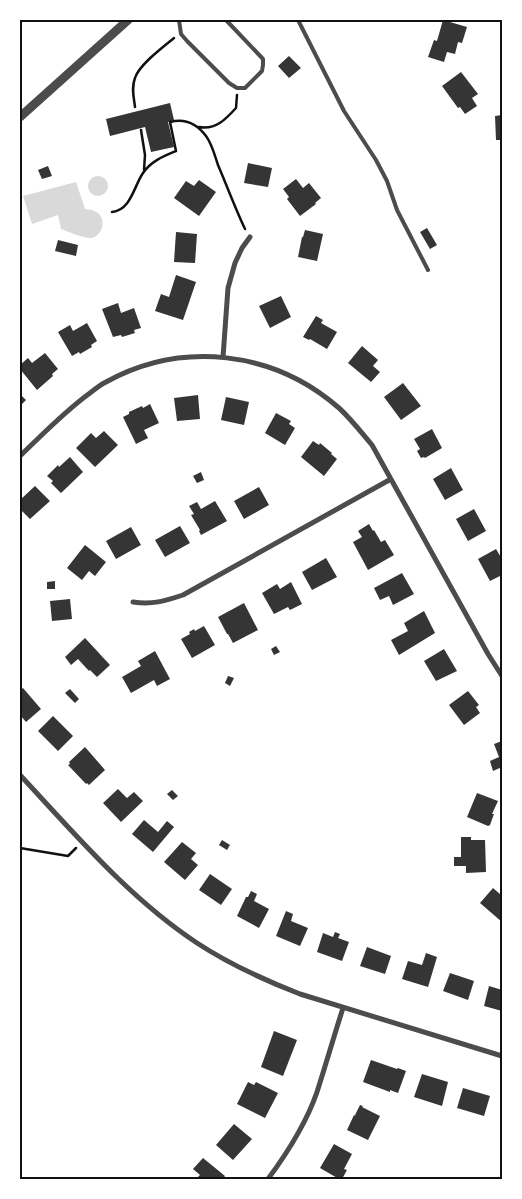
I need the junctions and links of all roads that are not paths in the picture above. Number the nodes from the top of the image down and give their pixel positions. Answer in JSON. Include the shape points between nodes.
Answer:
{"nodes":[{"id":1,"x":128,"y":20,"type":"edge"},
{"id":2,"x":179,"y":20,"type":"edge"},
{"id":3,"x":226,"y":20,"type":"edge"},
{"id":4,"x":298,"y":20,"type":"edge"},
{"id":5,"x":20,"y":117,"type":"edge"},
{"id":6,"x":250,"y":237,"type":"road end"},
{"id":7,"x":428,"y":270,"type":"dead end"},
{"id":8,"x":223,"y":357,"type":"junction"},
{"id":9,"x":20,"y":456,"type":"edge"},
{"id":10,"x":391,"y":479,"type":"junction"},
{"id":11,"x":133,"y":602,"type":"dead end"},
{"id":12,"x":502,"y":676,"type":"edge"},
{"id":13,"x":20,"y":775,"type":"edge"},
{"id":14,"x":342,"y":1008,"type":"junction"},
{"id":15,"x":502,"y":1056,"type":"edge"},
{"id":16,"x":268,"y":1179,"type":"edge"}],
"edges":[{"from":1,"to":5,"type":"street"},
{"from":2,"to":3,"type":"lane","via":[[181,32],[187,40],[229,82],[237,88],[245,88],[262,71],[263,59]]},
{"from":4,"to":7,"type":"lane","via":[[344,110],[388,181],[397,210]]},
{"from":6,"to":8,"type":"street","via":[[234,264],[228,288]]},
{"from":8,"to":9,"type":"street","via":[[195,356],[164,361],[105,382],[76,403]]},
{"from":8,"to":10,"type":"street","via":[[262,364],[314,389],[354,422],[372,444]]},
{"from":10,"to":11,"type":"street","via":[[183,595],[160,602]]},
{"from":10,"to":12,"type":"street"},
{"from":13,"to":14,"type":"street","via":[[131,891],[162,918],[230,963],[269,982]]},
{"from":14,"to":15,"type":"street"},
{"from":14,"to":16,"type":"street","via":[[316,1094],[301,1128]]}]}
